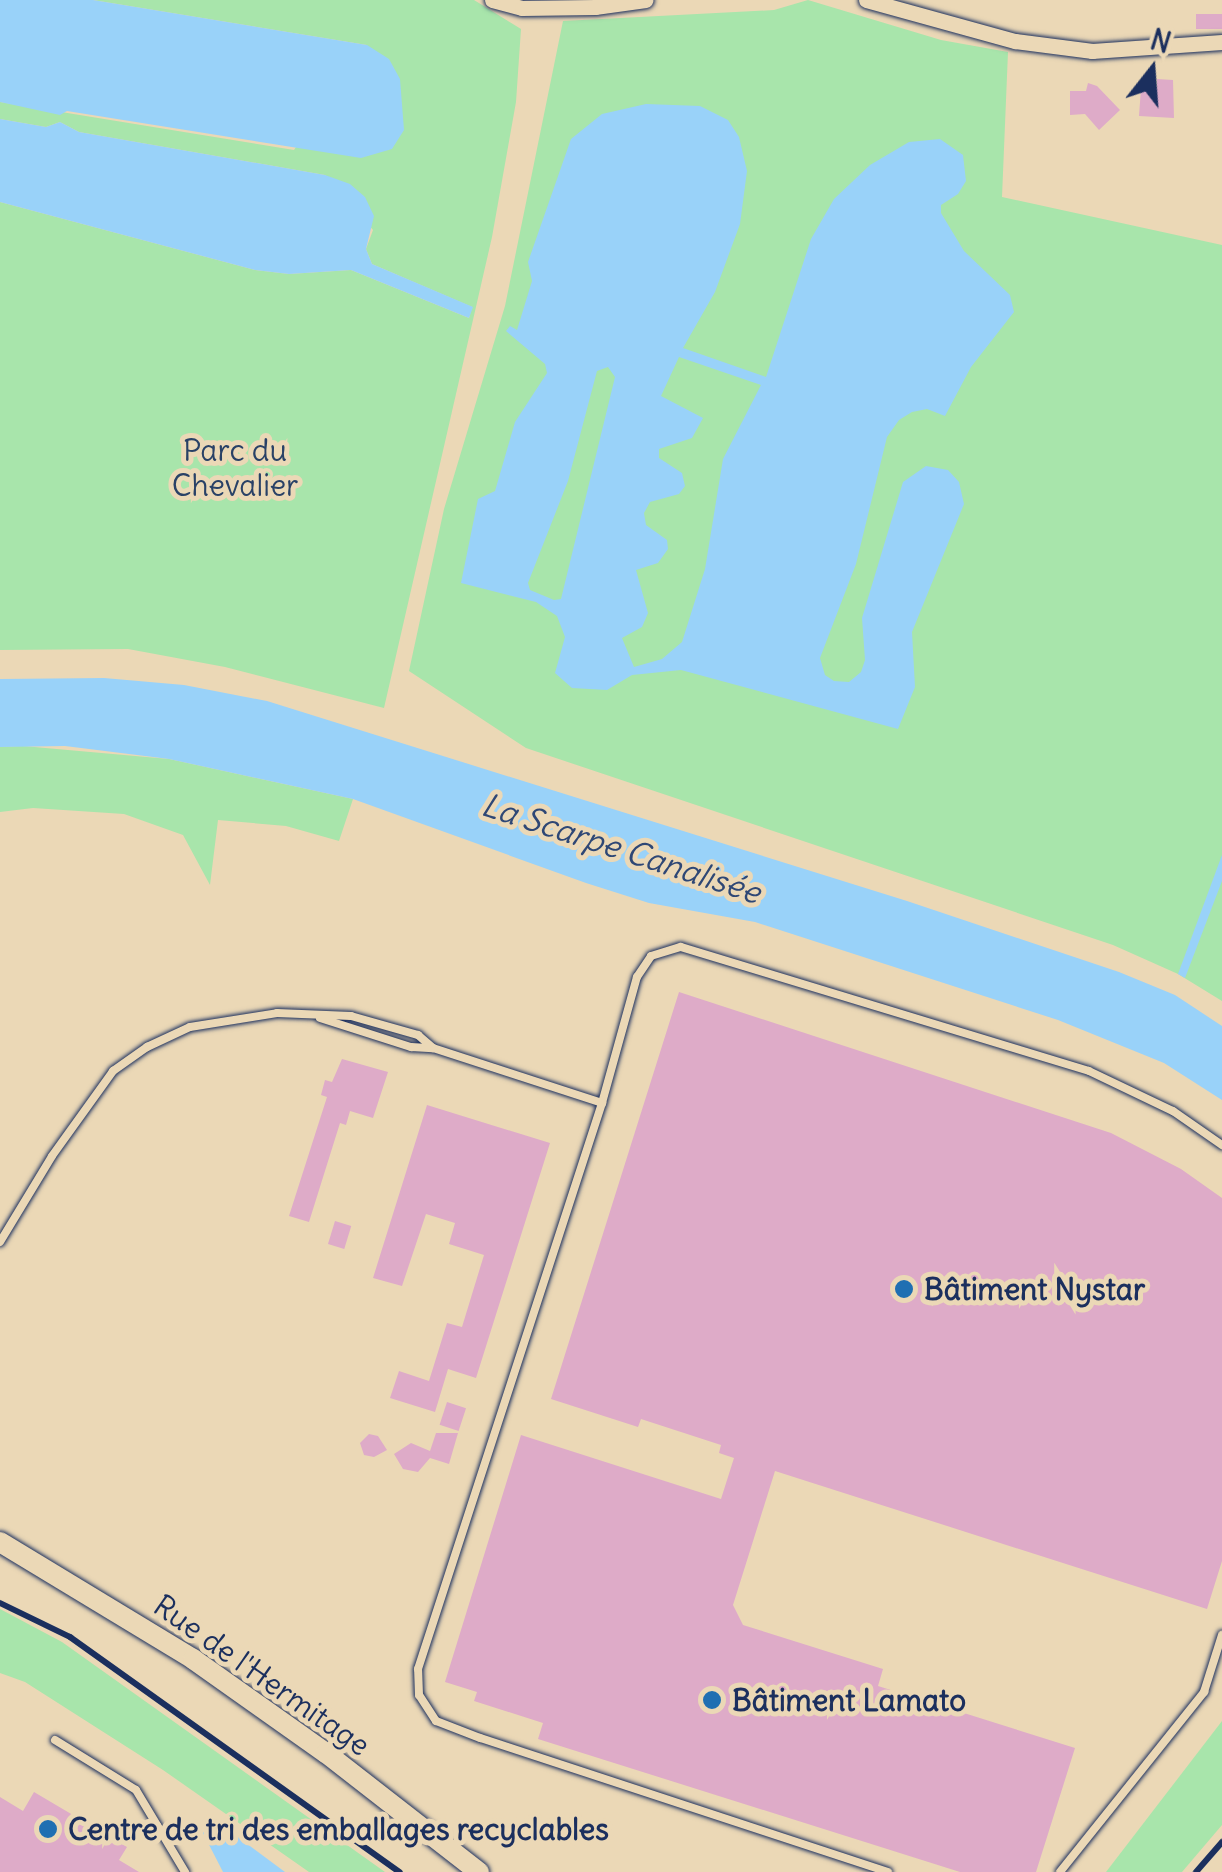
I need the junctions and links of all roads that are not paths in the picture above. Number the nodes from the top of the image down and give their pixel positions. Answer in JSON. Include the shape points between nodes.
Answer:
{"nodes":[{"id":1,"x":492,"y":0,"type":"edge"},
{"id":2,"x":646,"y":0,"type":"edge"},
{"id":3,"x":866,"y":0,"type":"edge"},
{"id":4,"x":634,"y":1,"type":"edge"},
{"id":5,"x":1222,"y":42,"type":"edge"},
{"id":6,"x":602,"y":1103,"type":"junction"},
{"id":7,"x":1222,"y":1144,"type":"edge"},
{"id":8,"x":0,"y":1242,"type":"edge"},
{"id":9,"x":0,"y":1542,"type":"edge"},
{"id":10,"x":1222,"y":1635,"type":"edge"},
{"id":11,"x":55,"y":1740,"type":"dead end"},
{"id":12,"x":185,"y":1872,"type":"edge"},
{"id":13,"x":479,"y":1872,"type":"edge"},
{"id":14,"x":888,"y":1872,"type":"edge"},
{"id":15,"x":1060,"y":1872,"type":"edge"}],
"edges":[{"from":1,"to":4,"type":"street","via":[[522,8]]},
{"from":2,"to":4,"type":"street"},
{"from":3,"to":5,"type":"street","via":[[1014,42],[1135,50]]},
{"from":6,"to":7,"type":"lane","via":[[637,977],[650,956],[682,947],[1089,1071],[1173,1111]]},
{"from":6,"to":8,"type":"lane","via":[[317,1017],[237,1016],[190,1027],[113,1071]]},
{"from":6,"to":14,"type":"lane","via":[[418,1669],[420,1695],[429,1716],[465,1732]]},
{"from":9,"to":13,"type":"street","name":"Rue de l'Hermitage","via":[[193,1660]]},
{"from":10,"to":15,"type":"lane","via":[[1204,1692]]},
{"from":11,"to":12,"type":"lane","via":[[136,1790]]}]}
